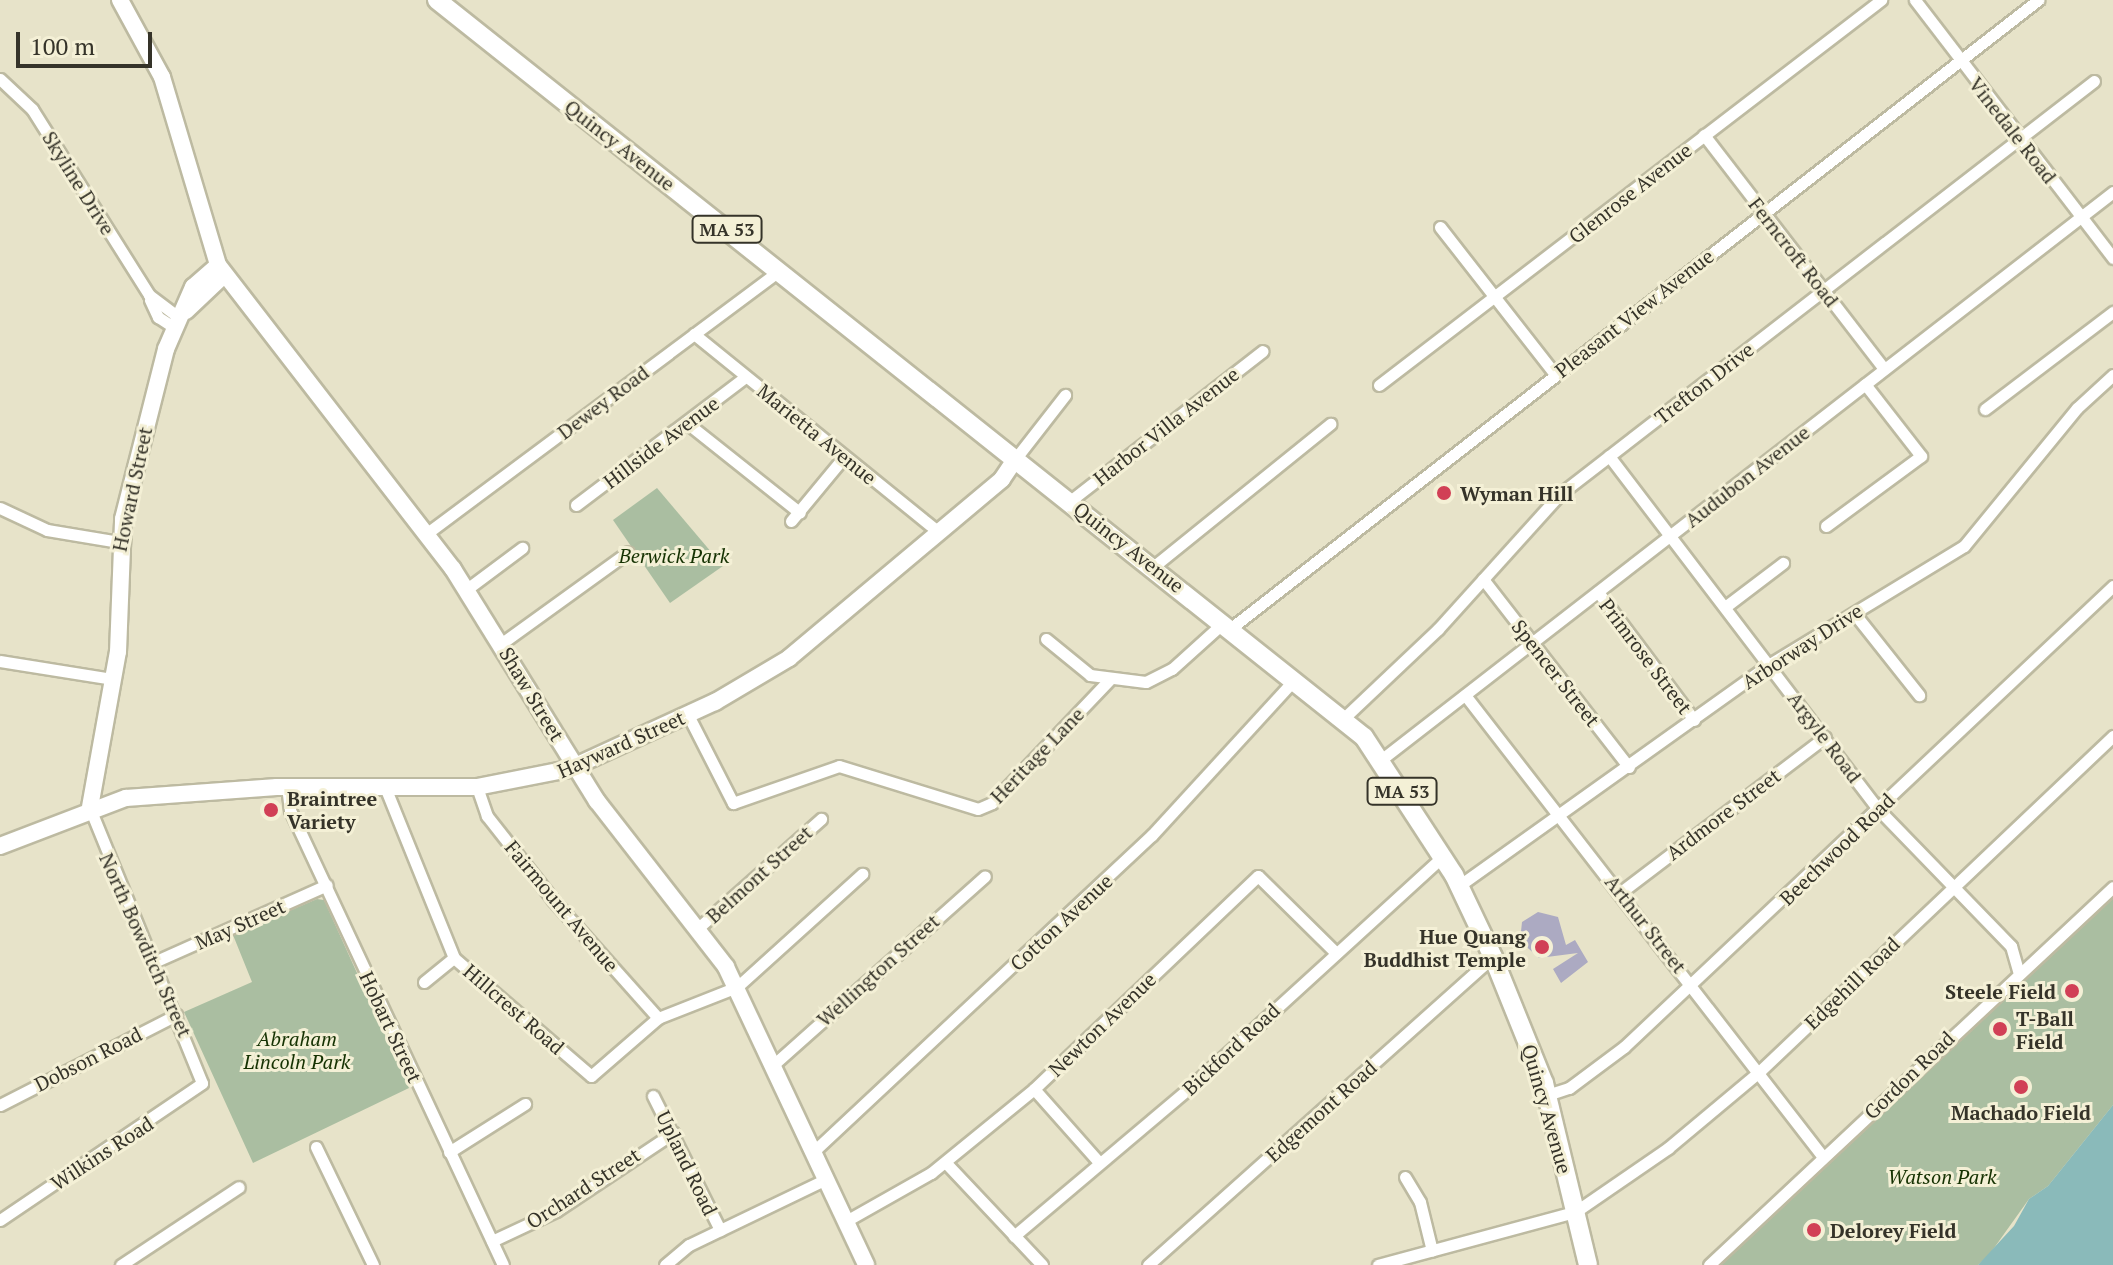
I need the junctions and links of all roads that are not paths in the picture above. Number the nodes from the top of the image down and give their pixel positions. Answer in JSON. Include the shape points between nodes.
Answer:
{"nodes":[{"id":1,"x":120,"y":0,"type":"edge"},
{"id":2,"x":437,"y":0,"type":"edge"},
{"id":3,"x":1881,"y":0,"type":"edge"},
{"id":4,"x":1915,"y":0,"type":"edge"},
{"id":5,"x":2038,"y":0,"type":"edge"},
{"id":6,"x":1959,"y":61,"type":"junction"},
{"id":7,"x":0,"y":79,"type":"edge"},
{"id":8,"x":2094,"y":81,"type":"dead end"},
{"id":9,"x":1704,"y":135,"type":"junction"},
{"id":10,"x":2021,"y":139,"type":"junction"},
{"id":11,"x":2113,"y":192,"type":"edge"},
{"id":12,"x":1764,"y":212,"type":"junction"},
{"id":13,"x":2080,"y":217,"type":"junction"},
{"id":14,"x":1440,"y":227,"type":"dead end"},
{"id":15,"x":2113,"y":258,"type":"edge"},
{"id":16,"x":221,"y":270,"type":"junction"},
{"id":17,"x":780,"y":270,"type":"junction"},
{"id":18,"x":1824,"y":291,"type":"junction"},
{"id":19,"x":1494,"y":297,"type":"junction"},
{"id":20,"x":192,"y":305,"type":"junction"},
{"id":21,"x":245,"y":307,"type":"junction"},
{"id":22,"x":2113,"y":312,"type":"edge"},
{"id":23,"x":177,"y":323,"type":"junction"},
{"id":24,"x":694,"y":334,"type":"junction"},
{"id":25,"x":1263,"y":351,"type":"dead end"},
{"id":26,"x":1884,"y":369,"type":"junction"},
{"id":27,"x":1555,"y":374,"type":"junction"},
{"id":28,"x":2113,"y":375,"type":"edge"},
{"id":29,"x":745,"y":377,"type":"junction"},
{"id":30,"x":1865,"y":384,"type":"junction"},
{"id":31,"x":1379,"y":385,"type":"dead end"},
{"id":32,"x":1065,"y":395,"type":"dead end"},
{"id":33,"x":1985,"y":409,"type":"dead end"},
{"id":34,"x":687,"y":423,"type":"junction"},
{"id":35,"x":1330,"y":424,"type":"dead end"},
{"id":36,"x":1609,"y":456,"type":"junction"},
{"id":37,"x":844,"y":457,"type":"junction"},
{"id":38,"x":1016,"y":458,"type":"junction"},
{"id":39,"x":1070,"y":501,"type":"junction"},
{"id":40,"x":576,"y":505,"type":"dead end"},
{"id":41,"x":0,"y":508,"type":"edge"},
{"id":42,"x":1826,"y":526,"type":"dead end"},
{"id":43,"x":940,"y":533,"type":"junction"},
{"id":44,"x":426,"y":534,"type":"junction"},
{"id":45,"x":1670,"y":536,"type":"junction"},
{"id":46,"x":119,"y":542,"type":"junction"},
{"id":47,"x":522,"y":548,"type":"dead end"},
{"id":48,"x":628,"y":552,"type":"dead end"},
{"id":49,"x":1783,"y":563,"type":"dead end"},
{"id":50,"x":1153,"y":567,"type":"junction"},
{"id":51,"x":1483,"y":579,"type":"junction"},
{"id":52,"x":2113,"y":586,"type":"edge"},
{"id":53,"x":467,"y":589,"type":"junction"},
{"id":54,"x":1598,"y":592,"type":"junction"},
{"id":55,"x":1725,"y":607,"type":"junction"},
{"id":56,"x":1854,"y":613,"type":"junction"},
{"id":57,"x":1227,"y":625,"type":"junction"},
{"id":58,"x":1046,"y":639,"type":"dead end"},
{"id":59,"x":502,"y":643,"type":"junction"},
{"id":60,"x":1532,"y":643,"type":"junction"},
{"id":61,"x":0,"y":661,"type":"edge"},
{"id":62,"x":1770,"y":664,"type":"junction"},
{"id":63,"x":113,"y":679,"type":"junction"},
{"id":64,"x":1295,"y":679,"type":"junction"},
{"id":65,"x":1109,"y":680,"type":"junction"},
{"id":66,"x":1465,"y":695,"type":"junction"},
{"id":67,"x":1919,"y":695,"type":"dead end"},
{"id":68,"x":688,"y":715,"type":"junction"},
{"id":69,"x":1344,"y":718,"type":"junction"},
{"id":70,"x":1694,"y":720,"type":"junction"},
{"id":71,"x":2113,"y":736,"type":"edge"},
{"id":72,"x":1825,"y":737,"type":"junction"},
{"id":73,"x":1382,"y":759,"type":"junction"},
{"id":74,"x":575,"y":767,"type":"junction"},
{"id":75,"x":1629,"y":767,"type":"junction"},
{"id":76,"x":287,"y":786,"type":"junction"},
{"id":77,"x":385,"y":787,"type":"junction"},
{"id":78,"x":477,"y":787,"type":"junction"},
{"id":79,"x":90,"y":807,"type":"junction"},
{"id":80,"x":1879,"y":810,"type":"junction"},
{"id":81,"x":1562,"y":815,"type":"junction"},
{"id":82,"x":821,"y":819,"type":"dead end"},
{"id":83,"x":0,"y":846,"type":"edge"},
{"id":84,"x":1443,"y":856,"type":"junction"},
{"id":85,"x":862,"y":874,"type":"dead end"},
{"id":86,"x":985,"y":876,"type":"dead end"},
{"id":87,"x":327,"y":885,"type":"junction"},
{"id":88,"x":1460,"y":885,"type":"junction"},
{"id":89,"x":1953,"y":887,"type":"junction"},
{"id":90,"x":2113,"y":887,"type":"edge"},
{"id":91,"x":1621,"y":892,"type":"junction"},
{"id":92,"x":697,"y":929,"type":"junction"},
{"id":93,"x":1336,"y":953,"type":"junction"},
{"id":94,"x":1493,"y":957,"type":"junction"},
{"id":95,"x":454,"y":958,"type":"junction"},
{"id":96,"x":154,"y":962,"type":"junction"},
{"id":97,"x":2018,"y":971,"type":"junction"},
{"id":98,"x":424,"y":982,"type":"dead end"},
{"id":99,"x":1693,"y":985,"type":"junction"},
{"id":100,"x":737,"y":987,"type":"junction"},
{"id":101,"x":176,"y":1015,"type":"junction"},
{"id":102,"x":658,"y":1018,"type":"junction"},
{"id":103,"x":772,"y":1066,"type":"junction"},
{"id":104,"x":1760,"y":1071,"type":"junction"},
{"id":105,"x":202,"y":1083,"type":"joint"},
{"id":106,"x":1034,"y":1089,"type":"junction"},
{"id":107,"x":1547,"y":1095,"type":"junction"},
{"id":108,"x":653,"y":1096,"type":"dead end"},
{"id":109,"x":525,"y":1104,"type":"dead end"},
{"id":110,"x":0,"y":1105,"type":"edge"},
{"id":111,"x":673,"y":1133,"type":"junction"},
{"id":112,"x":316,"y":1147,"type":"dead end"},
{"id":113,"x":449,"y":1152,"type":"junction"},
{"id":114,"x":813,"y":1152,"type":"junction"},
{"id":115,"x":1823,"y":1157,"type":"junction"},
{"id":116,"x":1097,"y":1160,"type":"junction"},
{"id":117,"x":946,"y":1163,"type":"junction"},
{"id":118,"x":1405,"y":1177,"type":"dead end"},
{"id":119,"x":826,"y":1179,"type":"junction"},
{"id":120,"x":239,"y":1187,"type":"dead end"},
{"id":121,"x":1575,"y":1212,"type":"junction"},
{"id":122,"x":0,"y":1220,"type":"edge"},
{"id":123,"x":846,"y":1221,"type":"junction"},
{"id":124,"x":720,"y":1230,"type":"junction"},
{"id":125,"x":1014,"y":1236,"type":"junction"},
{"id":126,"x":492,"y":1241,"type":"junction"},
{"id":127,"x":1432,"y":1251,"type":"junction"},
{"id":128,"x":121,"y":1265,"type":"edge"},
{"id":129,"x":373,"y":1265,"type":"edge"},
{"id":130,"x":503,"y":1265,"type":"edge"},
{"id":131,"x":665,"y":1265,"type":"edge"},
{"id":132,"x":866,"y":1265,"type":"edge"},
{"id":133,"x":1042,"y":1265,"type":"edge"},
{"id":134,"x":1148,"y":1265,"type":"edge"},
{"id":135,"x":1378,"y":1265,"type":"edge"},
{"id":136,"x":1588,"y":1265,"type":"edge"},
{"id":137,"x":1709,"y":1265,"type":"edge"}],
"edges":[{"from":1,"to":16,"type":"street","via":[[162,77]]},
{"from":2,"to":17,"type":"main road","name":"Quincy Avenue","number":"MA 53"},
{"from":3,"to":9,"type":"street","name":"Glenrose Avenue"},
{"from":4,"to":6,"type":"street","name":"Vinedale Road"},
{"from":5,"to":6,"type":"street","name":"Pleasant View Avenue"},
{"from":6,"to":10,"type":"street","name":"Vinedale Road"},
{"from":6,"to":12,"type":"street","name":"Pleasant View Avenue"},
{"from":7,"to":23,"type":"street","name":"Skyline Drive","via":[[32,109],[158,317]]},
{"from":8,"to":10,"type":"street","name":"Trefton Drive"},
{"from":9,"to":12,"type":"street","name":"Ferncroft Road"},
{"from":9,"to":19,"type":"street","name":"Glenrose Avenue"},
{"from":10,"to":13,"type":"street","name":"Vinedale Road"},
{"from":10,"to":18,"type":"street","name":"Trefton Drive"},
{"from":11,"to":13,"type":"street","name":"Audubon Avenue"},
{"from":12,"to":18,"type":"street","name":"Ferncroft Road"},
{"from":12,"to":27,"type":"street","name":"Pleasant View Avenue"},
{"from":13,"to":15,"type":"street","name":"Vinedale Road"},
{"from":13,"to":26,"type":"street","name":"Audubon Avenue"},
{"from":14,"to":19,"type":"street"},
{"from":16,"to":20,"type":"street","name":"Howard Street"},
{"from":16,"to":21,"type":"street","name":"Shaw Street"},
{"from":16,"to":23,"type":"street","name":"Howard Street","via":[[196,283]]},
{"from":17,"to":24,"type":"street","name":"Dewey Road"},
{"from":17,"to":38,"type":"main road","name":"Quincy Avenue","number":"MA 53"},
{"from":18,"to":26,"type":"street","name":"Ferncroft Road"},
{"from":18,"to":36,"type":"street","name":"Trefton Drive"},
{"from":19,"to":27,"type":"street"},
{"from":19,"to":31,"type":"street","name":"Glenrose Avenue"},
{"from":20,"to":21,"type":"street","via":[[218,296]]},
{"from":20,"to":23,"type":"street","name":"Howard Street"},
{"from":21,"to":44,"type":"street","name":"Shaw Street"},
{"from":22,"to":33,"type":"street"},
{"from":23,"to":46,"type":"street","name":"Howard Street"},
{"from":24,"to":29,"type":"street","name":"Marietta Avenue"},
{"from":24,"to":44,"type":"street","name":"Dewey Road"},
{"from":25,"to":39,"type":"street","name":"Harbor Villa Avenue"},
{"from":26,"to":30,"type":"street","name":"Audubon Avenue"},
{"from":27,"to":57,"type":"street","name":"Pleasant View Avenue"},
{"from":28,"to":56,"type":"street","name":"Arborway Drive","via":[[2077,408],[1964,546]]},
{"from":29,"to":34,"type":"street","name":"Hillside Avenue"},
{"from":29,"to":37,"type":"street","name":"Marietta Avenue"},
{"from":30,"to":42,"type":"street","via":[[1921,456]]},
{"from":30,"to":45,"type":"street","name":"Audubon Avenue"},
{"from":32,"to":38,"type":"street"},
{"from":34,"to":37,"type":"street","via":[[795,517]]},
{"from":34,"to":40,"type":"street","name":"Hillside Avenue"},
{"from":35,"to":50,"type":"street"},
{"from":36,"to":45,"type":"street","name":"Argyle Road"},
{"from":36,"to":51,"type":"street","name":"Trefton Drive","via":[[1547,506]]},
{"from":37,"to":43,"type":"street","name":"Marietta Avenue"},
{"from":38,"to":39,"type":"main road","name":"Quincy Avenue","number":"MA 53"},
{"from":38,"to":43,"type":"street","name":"Hayward Street","via":[[1002,479]]},
{"from":39,"to":50,"type":"main road","name":"Quincy Avenue","number":"MA 53"},
{"from":41,"to":46,"type":"street","via":[[40,528]]},
{"from":43,"to":68,"type":"street","name":"Hayward Street","via":[[807,645]]},
{"from":44,"to":53,"type":"street","name":"Shaw Street"},
{"from":45,"to":54,"type":"street","name":"Audubon Avenue"},
{"from":45,"to":55,"type":"street","name":"Argyle Road"},
{"from":46,"to":63,"type":"street","name":"Howard Street"},
{"from":47,"to":53,"type":"street"},
{"from":48,"to":59,"type":"street"},
{"from":49,"to":55,"type":"street"},
{"from":50,"to":57,"type":"main road","name":"Quincy Avenue","number":"MA 53"},
{"from":51,"to":60,"type":"street","name":"Spencer Street"},
{"from":51,"to":69,"type":"street","name":"Trefton Drive"},
{"from":52,"to":80,"type":"street","name":"Beechwood Road"},
{"from":53,"to":59,"type":"street","name":"Shaw Street"},
{"from":54,"to":60,"type":"street","name":"Audubon Avenue"},
{"from":54,"to":70,"type":"street","name":"Primrose Street"},
{"from":55,"to":62,"type":"street","name":"Argyle Road"},
{"from":56,"to":62,"type":"street","name":"Arborway Drive"},
{"from":56,"to":67,"type":"street"},
{"from":57,"to":64,"type":"main road","name":"Quincy Avenue","number":"MA 53"},
{"from":57,"to":65,"type":"street","name":"Pleasant View Avenue","via":[[1158,678]]},
{"from":58,"to":65,"type":"street","via":[[1090,675]]},
{"from":59,"to":74,"type":"street","name":"Shaw Street"},
{"from":60,"to":66,"type":"street","name":"Audubon Avenue"},
{"from":60,"to":75,"type":"street","name":"Spencer Street"},
{"from":61,"to":63,"type":"street"},
{"from":62,"to":70,"type":"street","name":"Arborway Drive"},
{"from":62,"to":72,"type":"street","name":"Argyle Road"},
{"from":63,"to":79,"type":"street","name":"Howard Street"},
{"from":64,"to":69,"type":"main road","name":"Quincy Avenue","number":"MA 53"},
{"from":64,"to":114,"type":"street","name":"Cotton Avenue","via":[[1152,835]]},
{"from":65,"to":68,"type":"street","name":"Heritage Lane","via":[[992,803],[978,809],[839,766],[733,803]]},
{"from":66,"to":73,"type":"street","name":"Audubon Avenue"},
{"from":66,"to":81,"type":"street","name":"Arthur Street"},
{"from":68,"to":74,"type":"street","name":"Hayward Street"},
{"from":69,"to":73,"type":"main road","name":"Quincy Avenue","number":"MA 53"},
{"from":70,"to":75,"type":"street","name":"Arborway Drive"},
{"from":71,"to":89,"type":"street","name":"Edgehill Road"},
{"from":72,"to":80,"type":"street","name":"Argyle Road"},
{"from":72,"to":91,"type":"street","name":"Ardmore Street"},
{"from":73,"to":84,"type":"main road","name":"Quincy Avenue","number":"MA 53"},
{"from":74,"to":78,"type":"street","name":"Hayward Street"},
{"from":74,"to":92,"type":"street","name":"Shaw Street"},
{"from":75,"to":81,"type":"street","name":"Arborway Drive"},
{"from":76,"to":77,"type":"street","name":"Hayward Street"},
{"from":76,"to":79,"type":"street","name":"Hayward Street","via":[[147,796]]},
{"from":76,"to":87,"type":"street","name":"Hobart Street","via":[[290,810]]},
{"from":77,"to":78,"type":"street","name":"Hayward Street"},
{"from":77,"to":95,"type":"street","name":"Hillcrest Road"},
{"from":78,"to":102,"type":"street","name":"Fairmount Avenue","via":[[484,811],[534,876]]},
{"from":79,"to":83,"type":"street","name":"Hayward Street"},
{"from":79,"to":96,"type":"street","name":"North Bowditch Street"},
{"from":80,"to":89,"type":"street","name":"Argyle Road"},
{"from":80,"to":99,"type":"street","name":"Beechwood Road"},
{"from":81,"to":88,"type":"street","name":"Arborway Drive"},
{"from":81,"to":91,"type":"street","name":"Arthur Street"},
{"from":82,"to":92,"type":"street","name":"Belmont Street"},
{"from":84,"to":88,"type":"main road","name":"Quincy Avenue","number":"MA 53"},
{"from":84,"to":93,"type":"street","name":"Bickford Road"},
{"from":85,"to":100,"type":"street"},
{"from":86,"to":103,"type":"street","name":"Wellington Street"},
{"from":87,"to":96,"type":"street","name":"May Street"},
{"from":87,"to":113,"type":"street","name":"Hobart Street"},
{"from":88,"to":94,"type":"main road","name":"Quincy Avenue","number":"MA 53"},
{"from":89,"to":97,"type":"street","name":"Argyle Road","via":[[2011,946]]},
{"from":89,"to":104,"type":"street","name":"Edgehill Road"},
{"from":90,"to":97,"type":"street","name":"Gordon Road"},
{"from":91,"to":99,"type":"street","name":"Arthur Street"},
{"from":92,"to":100,"type":"street","name":"Shaw Street"},
{"from":93,"to":106,"type":"street","name":"Newton Avenue","via":[[1258,876]]},
{"from":93,"to":116,"type":"street","name":"Bickford Road","via":[[1187,1091]]},
{"from":94,"to":107,"type":"main road","name":"Quincy Avenue","number":"MA 53"},
{"from":94,"to":134,"type":"street","name":"Edgemont Road"},
{"from":95,"to":98,"type":"street"},
{"from":95,"to":102,"type":"street","name":"Hillcrest Road","via":[[591,1076]]},
{"from":96,"to":101,"type":"street","name":"North Bowditch Street"},
{"from":97,"to":115,"type":"street","name":"Gordon Road"},
{"from":99,"to":104,"type":"street","name":"Arthur Street"},
{"from":99,"to":107,"type":"street","name":"Beechwood Road","via":[[1624,1047],[1569,1088]]},
{"from":100,"to":102,"type":"street"},
{"from":100,"to":103,"type":"street","name":"Shaw Street"},
{"from":101,"to":105,"type":"street","name":"North Bowditch Street"},
{"from":101,"to":110,"type":"street","name":"Dobson Road"},
{"from":103,"to":114,"type":"street","name":"Shaw Street"},
{"from":104,"to":115,"type":"street","name":"Arthur Street"},
{"from":104,"to":121,"type":"street","name":"Edgehill Road","via":[[1668,1148]]},
{"from":105,"to":122,"type":"street","name":"Wilkins Road"},
{"from":106,"to":116,"type":"street"},
{"from":106,"to":117,"type":"street","name":"Newton Avenue"},
{"from":107,"to":121,"type":"main road","name":"Quincy Avenue","number":"MA 53"},
{"from":108,"to":111,"type":"street","name":"Upland Road"},
{"from":109,"to":113,"type":"street"},
{"from":111,"to":124,"type":"street","name":"Upland Road"},
{"from":111,"to":126,"type":"street","name":"Orchard Street","via":[[556,1211]]},
{"from":112,"to":129,"type":"street"},
{"from":113,"to":126,"type":"street","name":"Hobart Street"},
{"from":114,"to":119,"type":"street","name":"Shaw Street"},
{"from":115,"to":137,"type":"street","name":"Gordon Road"},
{"from":116,"to":125,"type":"street","name":"Bickford Road"},
{"from":117,"to":123,"type":"street","name":"Newton Avenue"},
{"from":117,"to":125,"type":"street"},
{"from":118,"to":127,"type":"street","via":[[1420,1202]]},
{"from":119,"to":123,"type":"street","name":"Shaw Street"},
{"from":119,"to":124,"type":"street"},
{"from":120,"to":128,"type":"street"},
{"from":121,"to":127,"type":"street","name":"Edgehill Road"},
{"from":121,"to":136,"type":"main road","name":"Quincy Avenue","number":"MA 53"},
{"from":123,"to":132,"type":"street","name":"Shaw Street"},
{"from":124,"to":131,"type":"street"},
{"from":125,"to":133,"type":"street"},
{"from":126,"to":130,"type":"street","name":"Hobart Street"},
{"from":127,"to":135,"type":"street","name":"Edgehill Road"}]}
